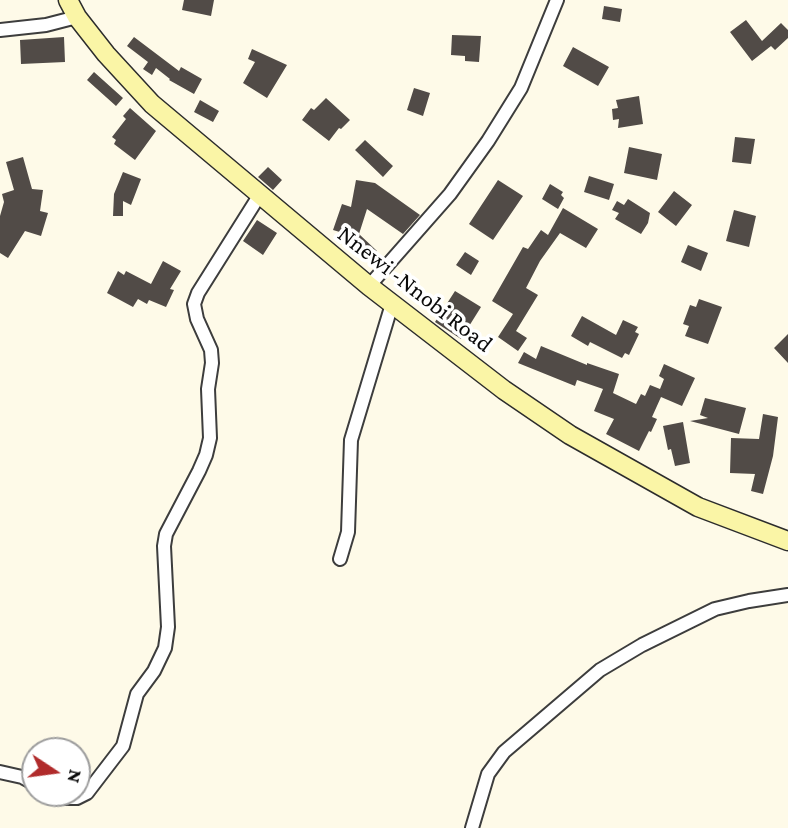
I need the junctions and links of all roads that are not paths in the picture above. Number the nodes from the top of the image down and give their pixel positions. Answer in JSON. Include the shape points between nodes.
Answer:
{"nodes":[{"id":1,"x":68,"y":0,"type":"edge"},
{"id":2,"x":557,"y":0,"type":"edge"},
{"id":3,"x":77,"y":17,"type":"junction"},
{"id":4,"x":0,"y":30,"type":"edge"},
{"id":5,"x":259,"y":196,"type":"junction"},
{"id":6,"x":369,"y":286,"type":"junction"},
{"id":7,"x":392,"y":304,"type":"junction"},
{"id":8,"x":788,"y":541,"type":"edge"},
{"id":9,"x":340,"y":559,"type":"dead end"},
{"id":10,"x":788,"y":595,"type":"edge"},
{"id":11,"x":0,"y":772,"type":"edge"},
{"id":12,"x":21,"y":777,"type":"edge"},
{"id":13,"x":91,"y":788,"type":"edge"},
{"id":14,"x":472,"y":828,"type":"edge"}],
"edges":[{"from":1,"to":3,"type":"main road","name":"Nnewi -Nnobi Road"},
{"from":2,"to":6,"type":"street","via":[[521,88],[488,141],[450,194]]},
{"from":3,"to":4,"type":"street"},
{"from":3,"to":5,"type":"main road","name":"Nnewi -Nnobi Road","via":[[152,104]]},
{"from":5,"to":6,"type":"main road","name":"Nnewi -Nnobi Road"},
{"from":5,"to":13,"type":"street","via":[[194,304],[211,350],[209,438],[199,471],[166,534],[165,648],[137,694],[123,746]]},
{"from":6,"to":7,"type":"main road","name":"Nnewi -Nnobi Road"},
{"from":7,"to":8,"type":"main road","name":"Nnewi -Nnobi Road","via":[[504,390],[608,457],[698,507]]},
{"from":7,"to":9,"type":"street","via":[[351,440],[348,532]]},
{"from":10,"to":14,"type":"street","via":[[715,609],[600,670],[504,752],[488,774]]},
{"from":11,"to":12,"type":"street"}]}
